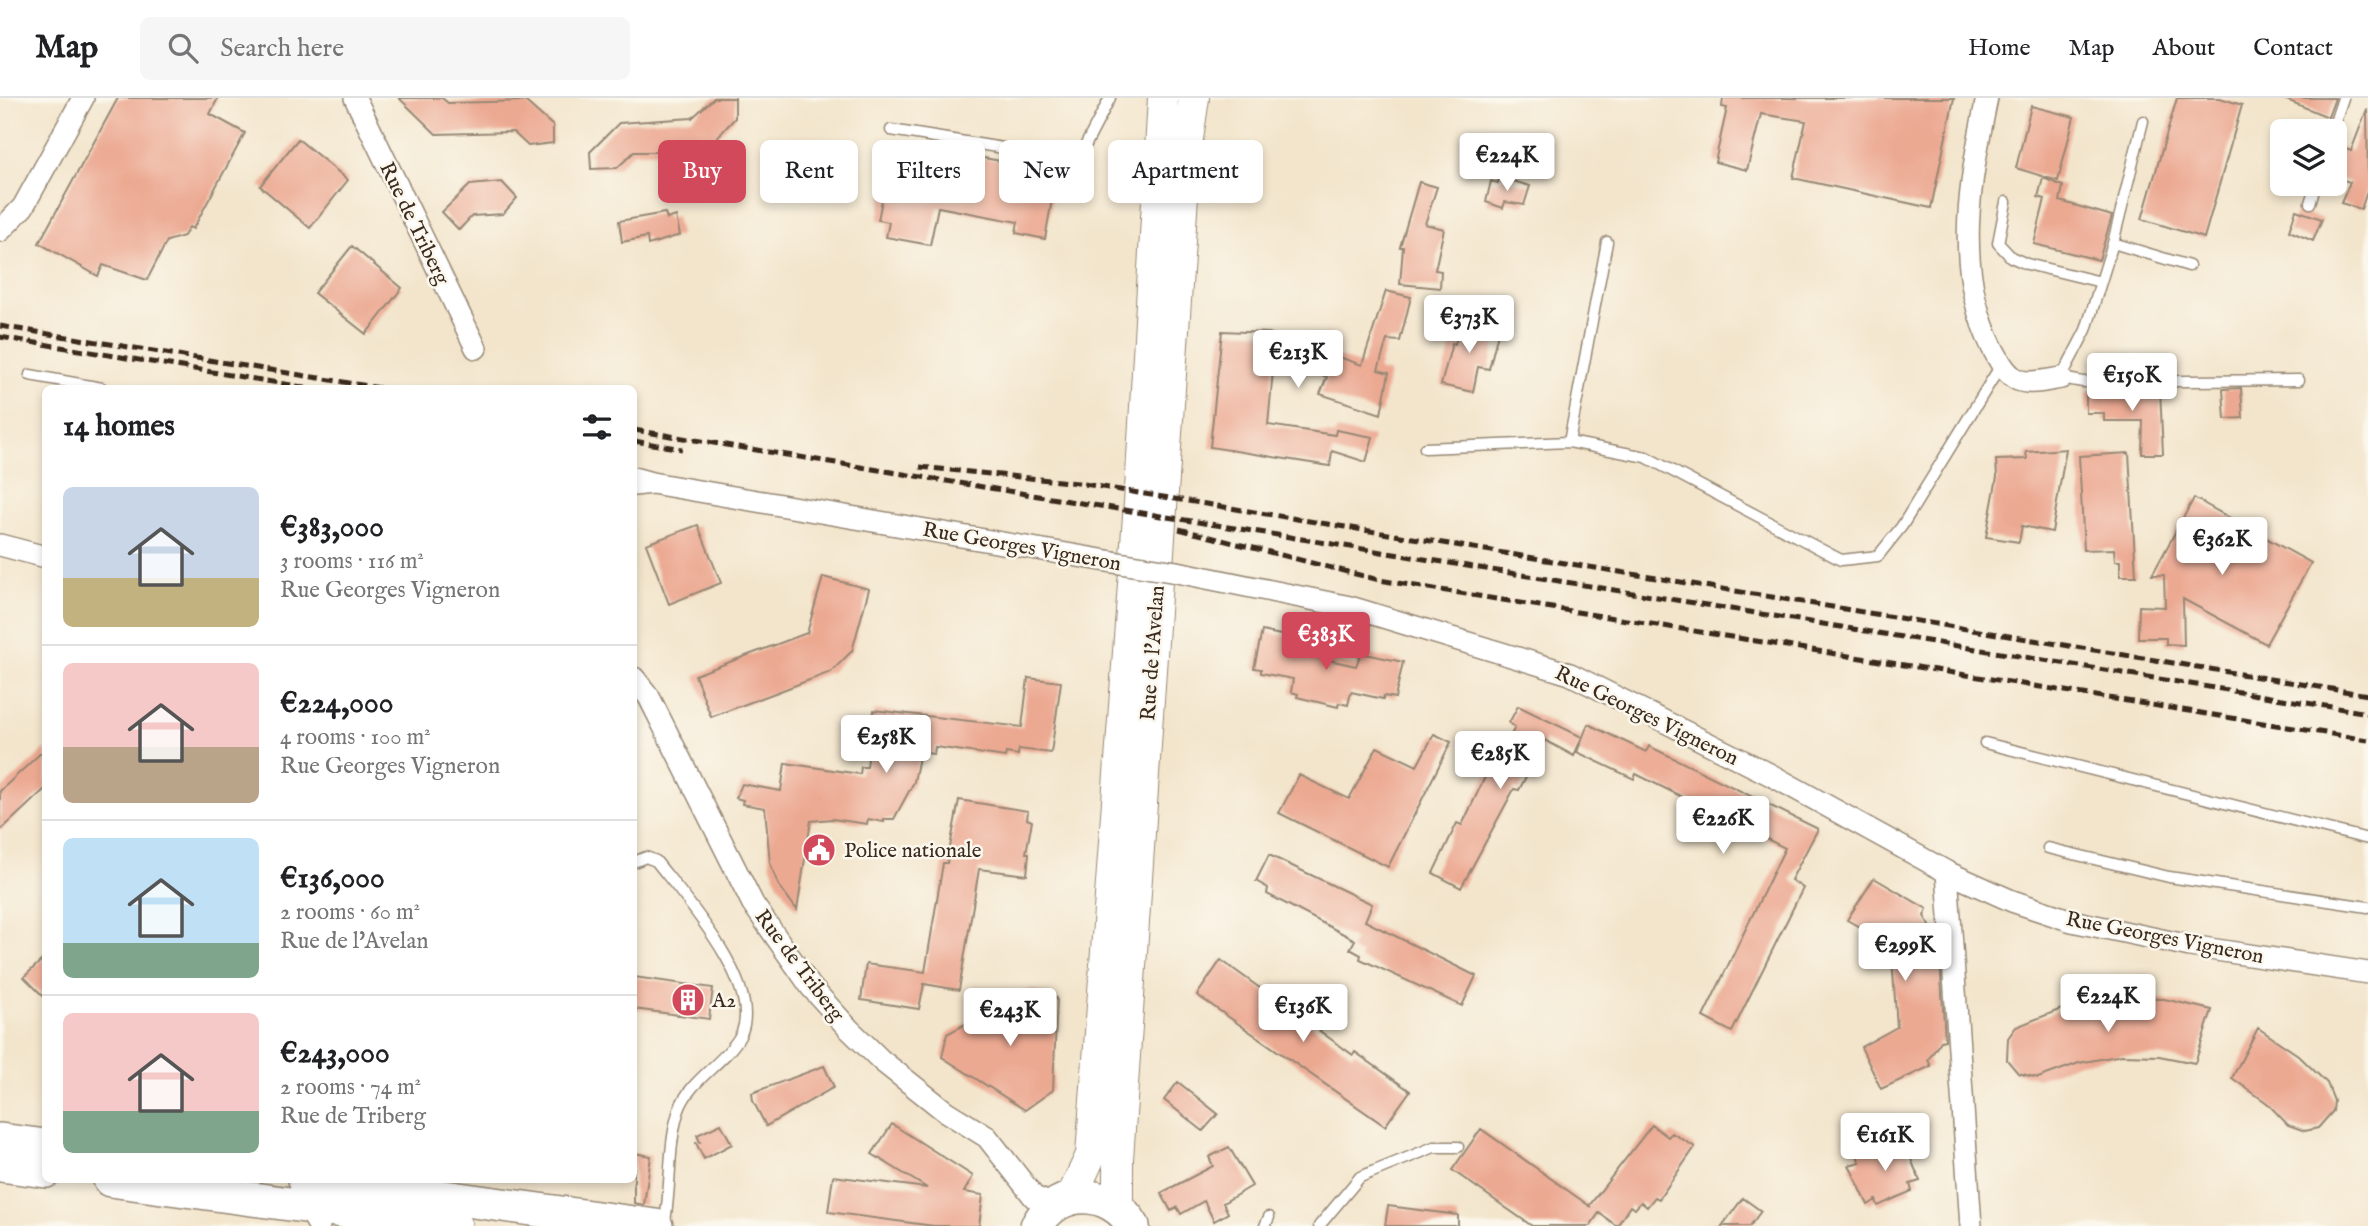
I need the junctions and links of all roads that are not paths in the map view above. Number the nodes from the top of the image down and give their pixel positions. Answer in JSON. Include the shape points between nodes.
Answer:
{"nodes":[{"id":1,"x":83,"y":98,"type":"edge"},
{"id":2,"x":355,"y":98,"type":"edge"},
{"id":3,"x":1110,"y":98,"type":"edge"},
{"id":4,"x":1163,"y":98,"type":"edge"},
{"id":5,"x":1194,"y":98,"type":"edge"},
{"id":6,"x":1987,"y":98,"type":"edge"},
{"id":7,"x":2343,"y":98,"type":"edge"},
{"id":8,"x":2336,"y":119,"type":"edge"},
{"id":9,"x":2143,"y":121,"type":"dead end"},
{"id":10,"x":891,"y":130,"type":"dead end"},
{"id":11,"x":2312,"y":196,"type":"edge"},
{"id":12,"x":2006,"y":202,"type":"dead end"},
{"id":13,"x":2309,"y":203,"type":"dead end"},
{"id":14,"x":0,"y":231,"type":"edge"},
{"id":15,"x":1607,"y":242,"type":"dead end"},
{"id":16,"x":2113,"y":243,"type":"junction"},
{"id":17,"x":2189,"y":266,"type":"dead end"},
{"id":18,"x":2101,"y":282,"type":"junction"},
{"id":19,"x":476,"y":348,"type":"dead end"},
{"id":20,"x":2001,"y":365,"type":"junction"},
{"id":21,"x":30,"y":375,"type":"dead end"},
{"id":22,"x":2061,"y":378,"type":"junction"},
{"id":23,"x":2299,"y":380,"type":"dead end"},
{"id":24,"x":85,"y":385,"type":"edge"},
{"id":25,"x":1569,"y":442,"type":"junction"},
{"id":26,"x":1425,"y":448,"type":"dead end"},
{"id":27,"x":640,"y":482,"type":"edge"},
{"id":28,"x":0,"y":545,"type":"edge"},
{"id":29,"x":42,"y":556,"type":"edge"},
{"id":30,"x":637,"y":682,"type":"edge"},
{"id":31,"x":1985,"y":743,"type":"dead end"},
{"id":32,"x":2368,"y":839,"type":"edge"},
{"id":33,"x":2048,"y":848,"type":"dead end"},
{"id":34,"x":637,"y":861,"type":"edge"},
{"id":35,"x":1947,"y":872,"type":"junction"},
{"id":36,"x":2368,"y":907,"type":"edge"},
{"id":37,"x":2368,"y":973,"type":"edge"},
{"id":38,"x":0,"y":1140,"type":"edge"},
{"id":39,"x":42,"y":1145,"type":"edge"},
{"id":40,"x":1458,"y":1147,"type":"dead end"},
{"id":41,"x":0,"y":1164,"type":"edge"},
{"id":42,"x":42,"y":1170,"type":"edge"},
{"id":43,"x":140,"y":1183,"type":"edge"},
{"id":44,"x":328,"y":1202,"type":"edge"},
{"id":45,"x":1049,"y":1214,"type":"edge"},
{"id":46,"x":1126,"y":1217,"type":"edge"},
{"id":47,"x":455,"y":1226,"type":"edge"},
{"id":48,"x":656,"y":1226,"type":"edge"},
{"id":49,"x":664,"y":1226,"type":"edge"},
{"id":50,"x":1319,"y":1226,"type":"edge"},
{"id":51,"x":1971,"y":1226,"type":"edge"}],
"edges":[{"from":1,"to":14,"type":"street","via":[[23,207]]},
{"from":2,"to":19,"type":"street","name":"Rue de Triberg"},
{"from":3,"to":10,"type":"lane","via":[[1082,152],[1059,157]]},
{"from":4,"to":45,"type":"main road","name":"Rue de l'Avelan","via":[[1141,475],[1091,1155]]},
{"from":5,"to":46,"type":"main road","name":"Rue de l'Avelan","via":[[1183,193],[1118,1159]]},
{"from":6,"to":20,"type":"street","via":[[1971,184],[1968,260],[1988,338]]},
{"from":7,"to":8,"type":"lane"},
{"from":9,"to":16,"type":"lane"},
{"from":11,"to":13,"type":"lane"},
{"from":12,"to":18,"type":"lane","via":[[1998,243],[2011,257]]},
{"from":15,"to":25,"type":"lane"},
{"from":16,"to":17,"type":"lane"},
{"from":16,"to":18,"type":"lane"},
{"from":18,"to":22,"type":"lane","via":[[2086,330]]},
{"from":20,"to":22,"type":"street","via":[[2017,380]]},
{"from":20,"to":25,"type":"lane","via":[[1902,526],[1878,556],[1841,560],[1646,457]]},
{"from":21,"to":24,"type":"lane"},
{"from":22,"to":23,"type":"lane","via":[[2083,382]]},
{"from":25,"to":26,"type":"lane"},
{"from":27,"to":35,"type":"street","name":"Rue Georges Vigneron","bridge":true,"via":[[1177,572],[1350,607],[1570,674],[1771,775]]},
{"from":28,"to":29,"type":"street"},
{"from":30,"to":45,"type":"street","name":"Rue de Triberg","via":[[649,697],[753,904],[811,987],[882,1061],[987,1137]]},
{"from":31,"to":32,"type":"lane"},
{"from":33,"to":36,"type":"lane","via":[[2169,877]]},
{"from":34,"to":49,"type":"lane","via":[[656,860],[730,964],[745,1000],[740,1035],[679,1110]]},
{"from":35,"to":37,"type":"street","name":"Rue Georges Vigneron","via":[[2072,921],[2190,946]]},
{"from":35,"to":51,"type":"street"},
{"from":38,"to":39,"type":"main road"},
{"from":40,"to":50,"type":"lane","via":[[1434,1147],[1360,1177]]},
{"from":41,"to":42,"type":"main road"},
{"from":43,"to":44,"type":"main road"},
{"from":44,"to":47,"type":"main road"},
{"from":44,"to":48,"type":"main road"},
{"from":45,"to":46,"type":"main road","via":[[1096,1197]]}]}
